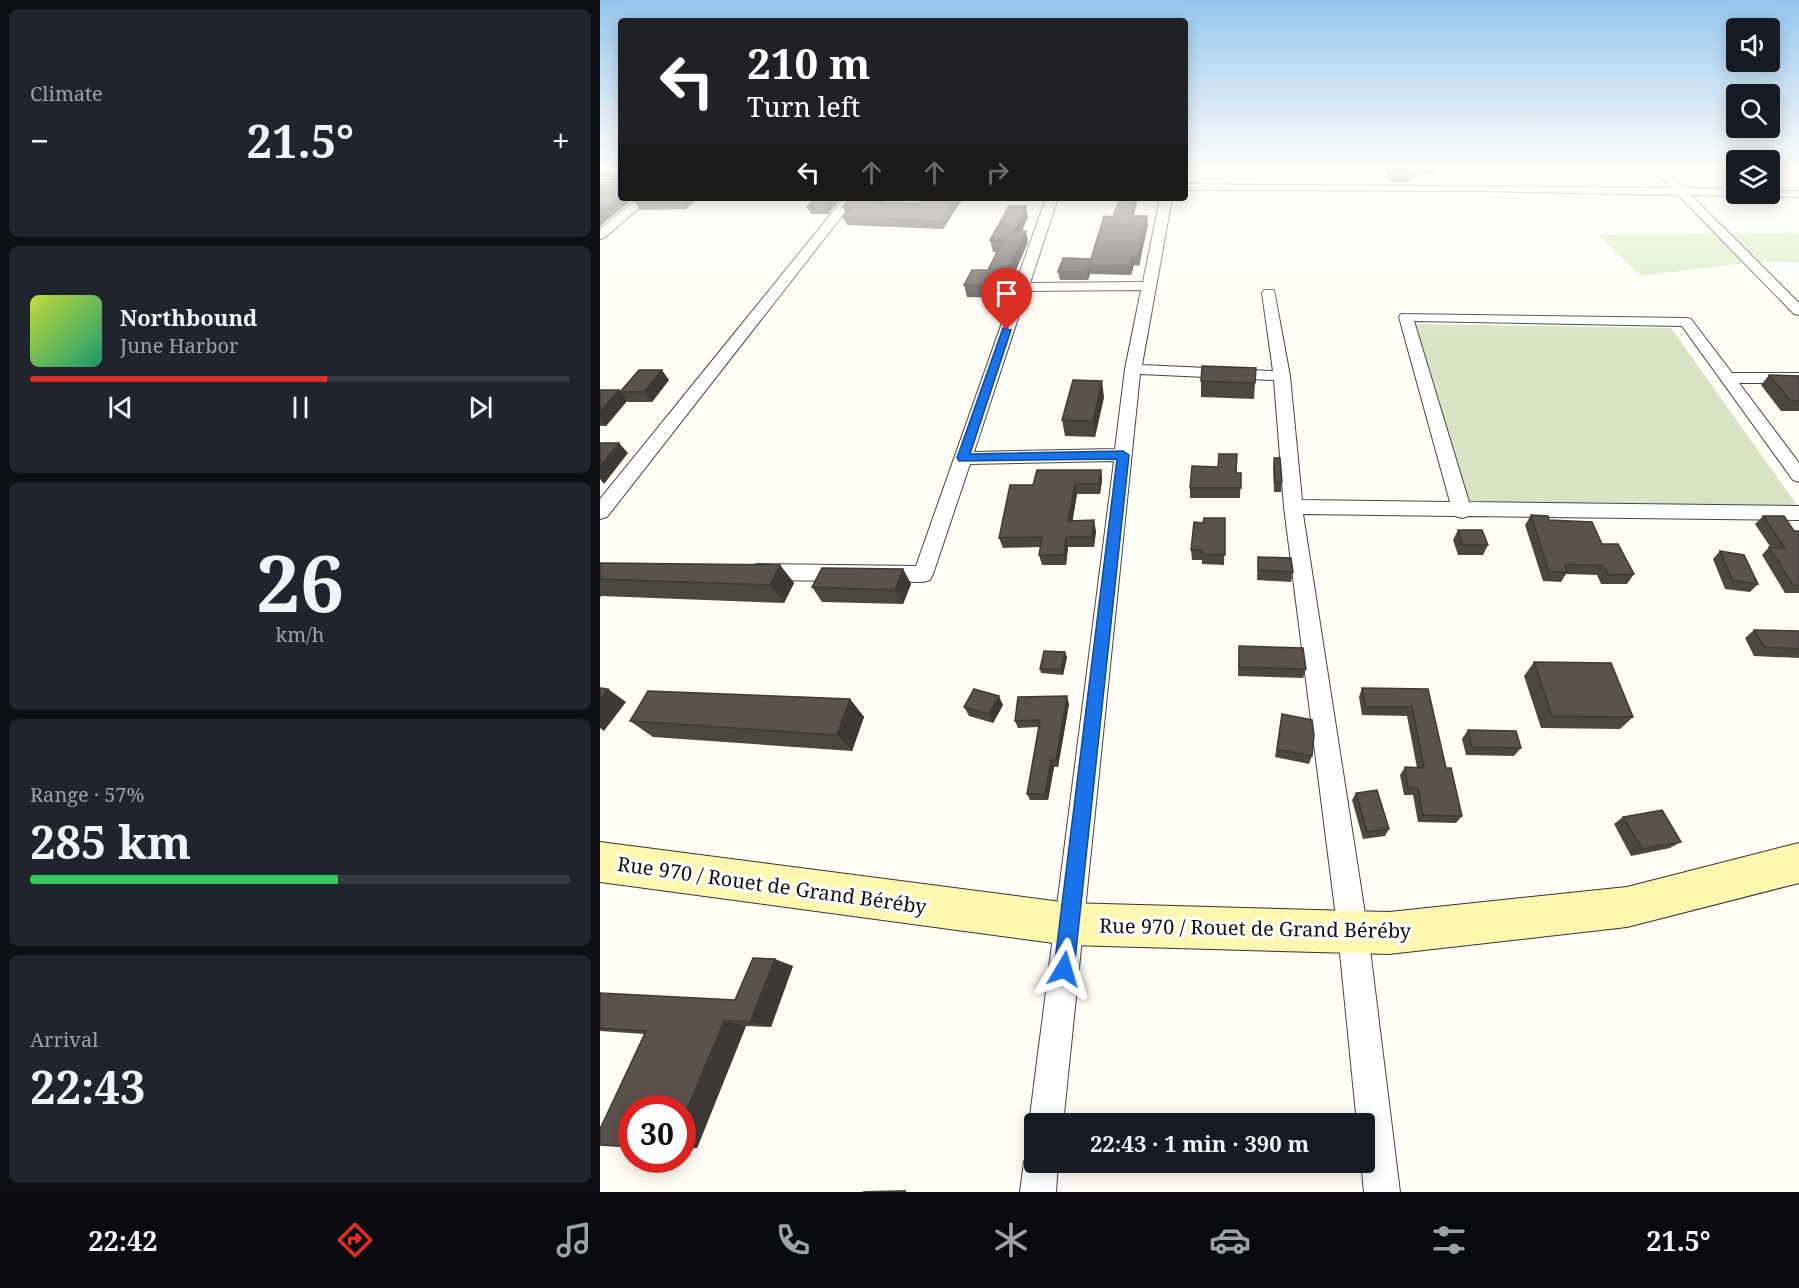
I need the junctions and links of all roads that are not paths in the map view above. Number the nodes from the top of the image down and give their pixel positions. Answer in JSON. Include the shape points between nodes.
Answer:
{"nodes":[{"id":1,"x":828,"y":226,"type":"edge"},
{"id":2,"x":1042,"y":226,"type":"edge"},
{"id":3,"x":1160,"y":226,"type":"edge"},
{"id":4,"x":1714,"y":226,"type":"edge"},
{"id":5,"x":1148,"y":286,"type":"junction"},
{"id":6,"x":1021,"y":287,"type":"junction"},
{"id":7,"x":1269,"y":292,"type":"dead end"},
{"id":8,"x":1799,"y":311,"type":"edge"},
{"id":9,"x":1133,"y":369,"type":"junction"},
{"id":10,"x":1282,"y":376,"type":"junction"},
{"id":11,"x":1727,"y":378,"type":"junction"},
{"id":12,"x":1799,"y":378,"type":"edge"},
{"id":13,"x":1123,"y":455,"type":"junction"},
{"id":14,"x":963,"y":458,"type":"junction"},
{"id":15,"x":1799,"y":476,"type":"edge"},
{"id":16,"x":1293,"y":507,"type":"junction"},
{"id":17,"x":1462,"y":511,"type":"junction"},
{"id":18,"x":600,"y":512,"type":"edge"},
{"id":19,"x":1799,"y":513,"type":"edge"},
{"id":20,"x":731,"y":572,"type":"edge"},
{"id":21,"x":600,"y":862,"type":"edge"},
{"id":22,"x":1799,"y":863,"type":"edge"},
{"id":23,"x":1069,"y":924,"type":"junction"},
{"id":24,"x":1353,"y":933,"type":"junction"},
{"id":25,"x":1047,"y":1113,"type":"edge"},
{"id":26,"x":1040,"y":1173,"type":"edge"},
{"id":27,"x":1038,"y":1192,"type":"edge"},
{"id":28,"x":1382,"y":1192,"type":"edge"}],
"edges":[{"from":1,"to":18,"type":"street"},
{"from":2,"to":6,"type":"street"},
{"from":3,"to":5,"type":"street"},
{"from":4,"to":8,"type":"street"},
{"from":5,"to":6,"type":"street"},
{"from":5,"to":9,"type":"street"},
{"from":6,"to":14,"type":"street"},
{"from":7,"to":10,"type":"street"},
{"from":9,"to":10,"type":"street"},
{"from":9,"to":13,"type":"street"},
{"from":10,"to":16,"type":"street"},
{"from":11,"to":12,"type":"street"},
{"from":11,"to":15,"type":"street"},
{"from":11,"to":17,"type":"street","via":[[1686,322],[1406,317]]},
{"from":13,"to":14,"type":"street"},
{"from":13,"to":23,"type":"street"},
{"from":14,"to":20,"type":"street","via":[[923,574]]},
{"from":16,"to":17,"type":"street"},
{"from":16,"to":24,"type":"street"},
{"from":17,"to":19,"type":"street"},
{"from":21,"to":23,"type":"main road","name":"Rue 970 / Rouet de Grand Béréby"},
{"from":22,"to":24,"type":"main road","name":"Rue 970 / Rouet de Grand Béréby","via":[[1627,907],[1389,933]]},
{"from":23,"to":24,"type":"main road","name":"Rue 970 / Rouet de Grand Béréby"},
{"from":23,"to":25,"type":"street"},
{"from":24,"to":28,"type":"street"},
{"from":26,"to":27,"type":"street"}]}
